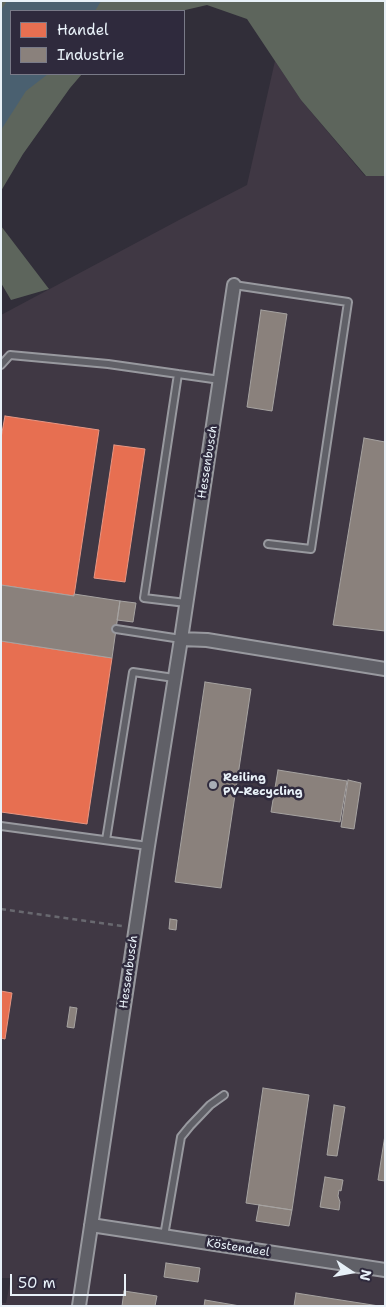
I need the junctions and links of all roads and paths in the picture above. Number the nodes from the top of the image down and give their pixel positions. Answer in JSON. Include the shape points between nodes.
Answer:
{"nodes":[{"id":1,"x":234,"y":285,"type":"joint"},
{"id":2,"x":1,"y":365,"type":"edge"},
{"id":3,"x":178,"y":374,"type":"junction"},
{"id":4,"x":220,"y":380,"type":"junction"},
{"id":5,"x":268,"y":544,"type":"dead end"},
{"id":6,"x":186,"y":603,"type":"junction"},
{"id":7,"x":116,"y":629,"type":"dead end"},
{"id":8,"x":181,"y":639,"type":"junction"},
{"id":9,"x":385,"y":669,"type":"edge"},
{"id":10,"x":174,"y":678,"type":"junction"},
{"id":11,"x":1,"y":826,"type":"edge"},
{"id":12,"x":106,"y":840,"type":"junction"},
{"id":13,"x":148,"y":846,"type":"junction"},
{"id":14,"x":1,"y":909,"type":"edge"},
{"id":15,"x":135,"y":928,"type":"junction"},
{"id":16,"x":224,"y":1095,"type":"dead end"},
{"id":17,"x":91,"y":1225,"type":"junction"},
{"id":18,"x":164,"y":1236,"type":"junction"},
{"id":19,"x":385,"y":1270,"type":"edge"},
{"id":20,"x":79,"y":1306,"type":"edge"}],
"edges":[{"from":1,"to":4,"type":"street","name":"Hessenbusch"},
{"from":1,"to":5,"type":"lane","via":[[348,302],[311,548]]},
{"from":2,"to":3,"type":"lane","via":[[10,355]]},
{"from":3,"to":4,"type":"lane"},
{"from":3,"to":6,"type":"lane","via":[[144,598]]},
{"from":4,"to":6,"type":"street","name":"Hessenbusch"},
{"from":6,"to":8,"type":"street","name":"Hessenbusch"},
{"from":7,"to":8,"type":"lane"},
{"from":8,"to":9,"type":"street","via":[[207,640]]},
{"from":8,"to":10,"type":"street","name":"Hessenbusch"},
{"from":10,"to":12,"type":"lane","via":[[133,672]]},
{"from":10,"to":13,"type":"street","name":"Hessenbusch"},
{"from":11,"to":12,"type":"lane"},
{"from":12,"to":13,"type":"lane"},
{"from":13,"to":15,"type":"street","name":"Hessenbusch"},
{"from":14,"to":15,"type":"path"},
{"from":15,"to":17,"type":"street","name":"Hessenbusch"},
{"from":16,"to":18,"type":"lane","via":[[210,1105],[181,1137]]},
{"from":17,"to":18,"type":"street","name":"Köstendeel"},
{"from":17,"to":20,"type":"street","name":"Hessenbusch"},
{"from":18,"to":19,"type":"street","name":"Köstendeel"}]}
